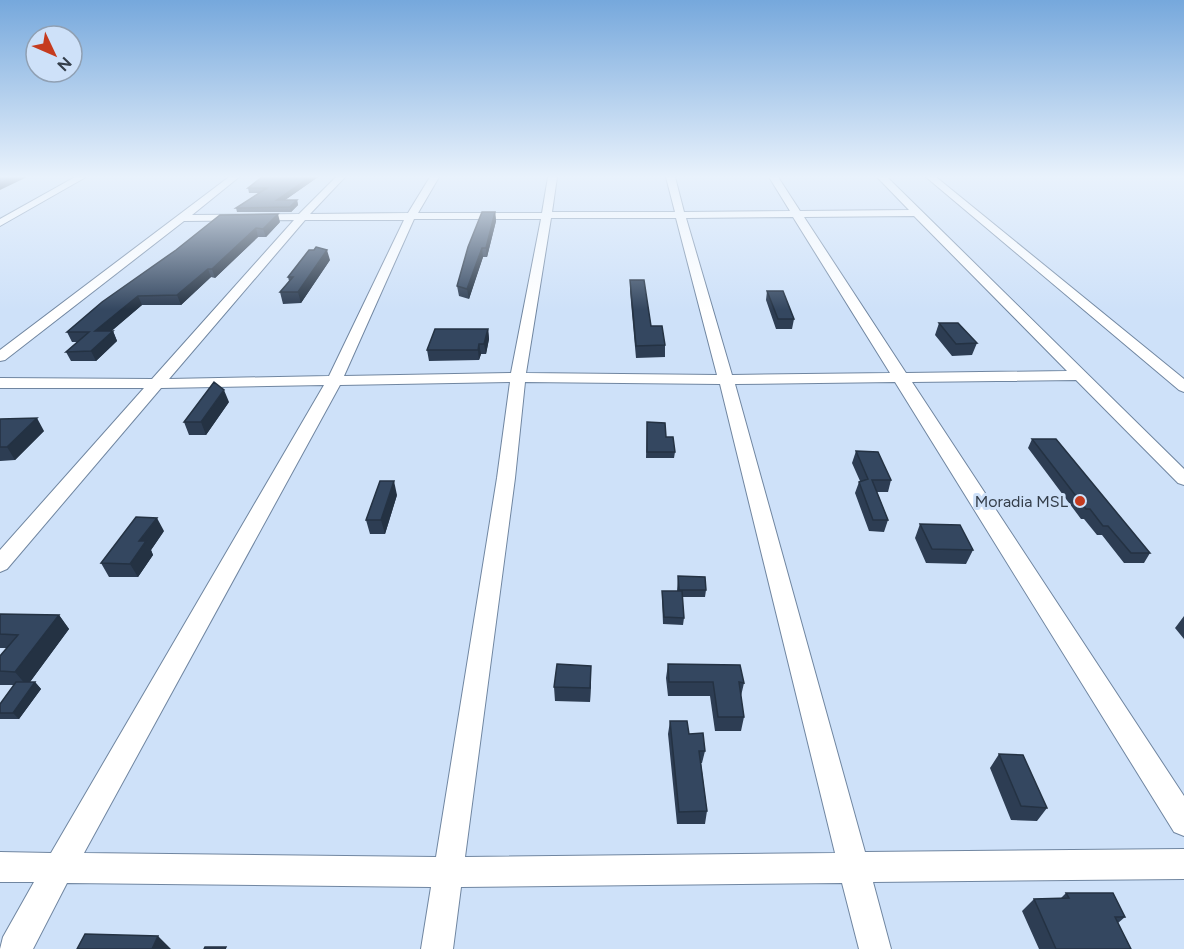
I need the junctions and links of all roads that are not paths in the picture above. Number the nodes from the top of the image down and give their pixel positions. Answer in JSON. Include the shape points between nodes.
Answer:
{"nodes":[{"id":1,"x":179,"y":221,"type":"edge"},
{"id":2,"x":298,"y":221,"type":"edge"},
{"id":3,"x":409,"y":221,"type":"edge"},
{"id":4,"x":546,"y":221,"type":"edge"},
{"id":5,"x":681,"y":221,"type":"edge"},
{"id":6,"x":803,"y":221,"type":"edge"},
{"id":7,"x":924,"y":221,"type":"edge"},
{"id":8,"x":984,"y":221,"type":"edge"},
{"id":9,"x":0,"y":357,"type":"edge"},
{"id":10,"x":1077,"y":375,"type":"junction"},
{"id":11,"x":518,"y":377,"type":"junction"},
{"id":12,"x":899,"y":377,"type":"junction"},
{"id":13,"x":335,"y":380,"type":"junction"},
{"id":14,"x":726,"y":380,"type":"junction"},
{"id":15,"x":0,"y":383,"type":"edge"},
{"id":16,"x":157,"y":384,"type":"junction"},
{"id":17,"x":1184,"y":387,"type":"edge"},
{"id":18,"x":1184,"y":479,"type":"edge"},
{"id":19,"x":0,"y":564,"type":"edge"},
{"id":20,"x":1184,"y":822,"type":"edge"},
{"id":21,"x":1184,"y":864,"type":"edge"},
{"id":22,"x":60,"y":866,"type":"junction"},
{"id":23,"x":0,"y":867,"type":"edge"},
{"id":24,"x":853,"y":868,"type":"junction"},
{"id":25,"x":448,"y":872,"type":"junction"},
{"id":26,"x":15,"y":949,"type":"edge"},
{"id":27,"x":437,"y":949,"type":"edge"},
{"id":28,"x":875,"y":949,"type":"edge"}],
"edges":[{"from":1,"to":9,"type":"street"},
{"from":2,"to":16,"type":"street"},
{"from":3,"to":13,"type":"street"},
{"from":4,"to":11,"type":"street"},
{"from":5,"to":14,"type":"street"},
{"from":6,"to":12,"type":"street"},
{"from":7,"to":10,"type":"street"},
{"from":8,"to":17,"type":"street"},
{"from":10,"to":12,"type":"street"},
{"from":10,"to":18,"type":"street"},
{"from":11,"to":13,"type":"street"},
{"from":11,"to":14,"type":"street"},
{"from":11,"to":25,"type":"street"},
{"from":12,"to":14,"type":"street"},
{"from":12,"to":20,"type":"street"},
{"from":13,"to":16,"type":"street"},
{"from":13,"to":22,"type":"street"},
{"from":14,"to":24,"type":"street"},
{"from":15,"to":16,"type":"street"},
{"from":16,"to":19,"type":"street"},
{"from":21,"to":24,"type":"street"},
{"from":22,"to":23,"type":"street"},
{"from":22,"to":25,"type":"street"},
{"from":22,"to":26,"type":"street"},
{"from":24,"to":25,"type":"street"},
{"from":24,"to":28,"type":"street"},
{"from":25,"to":27,"type":"street"}]}
